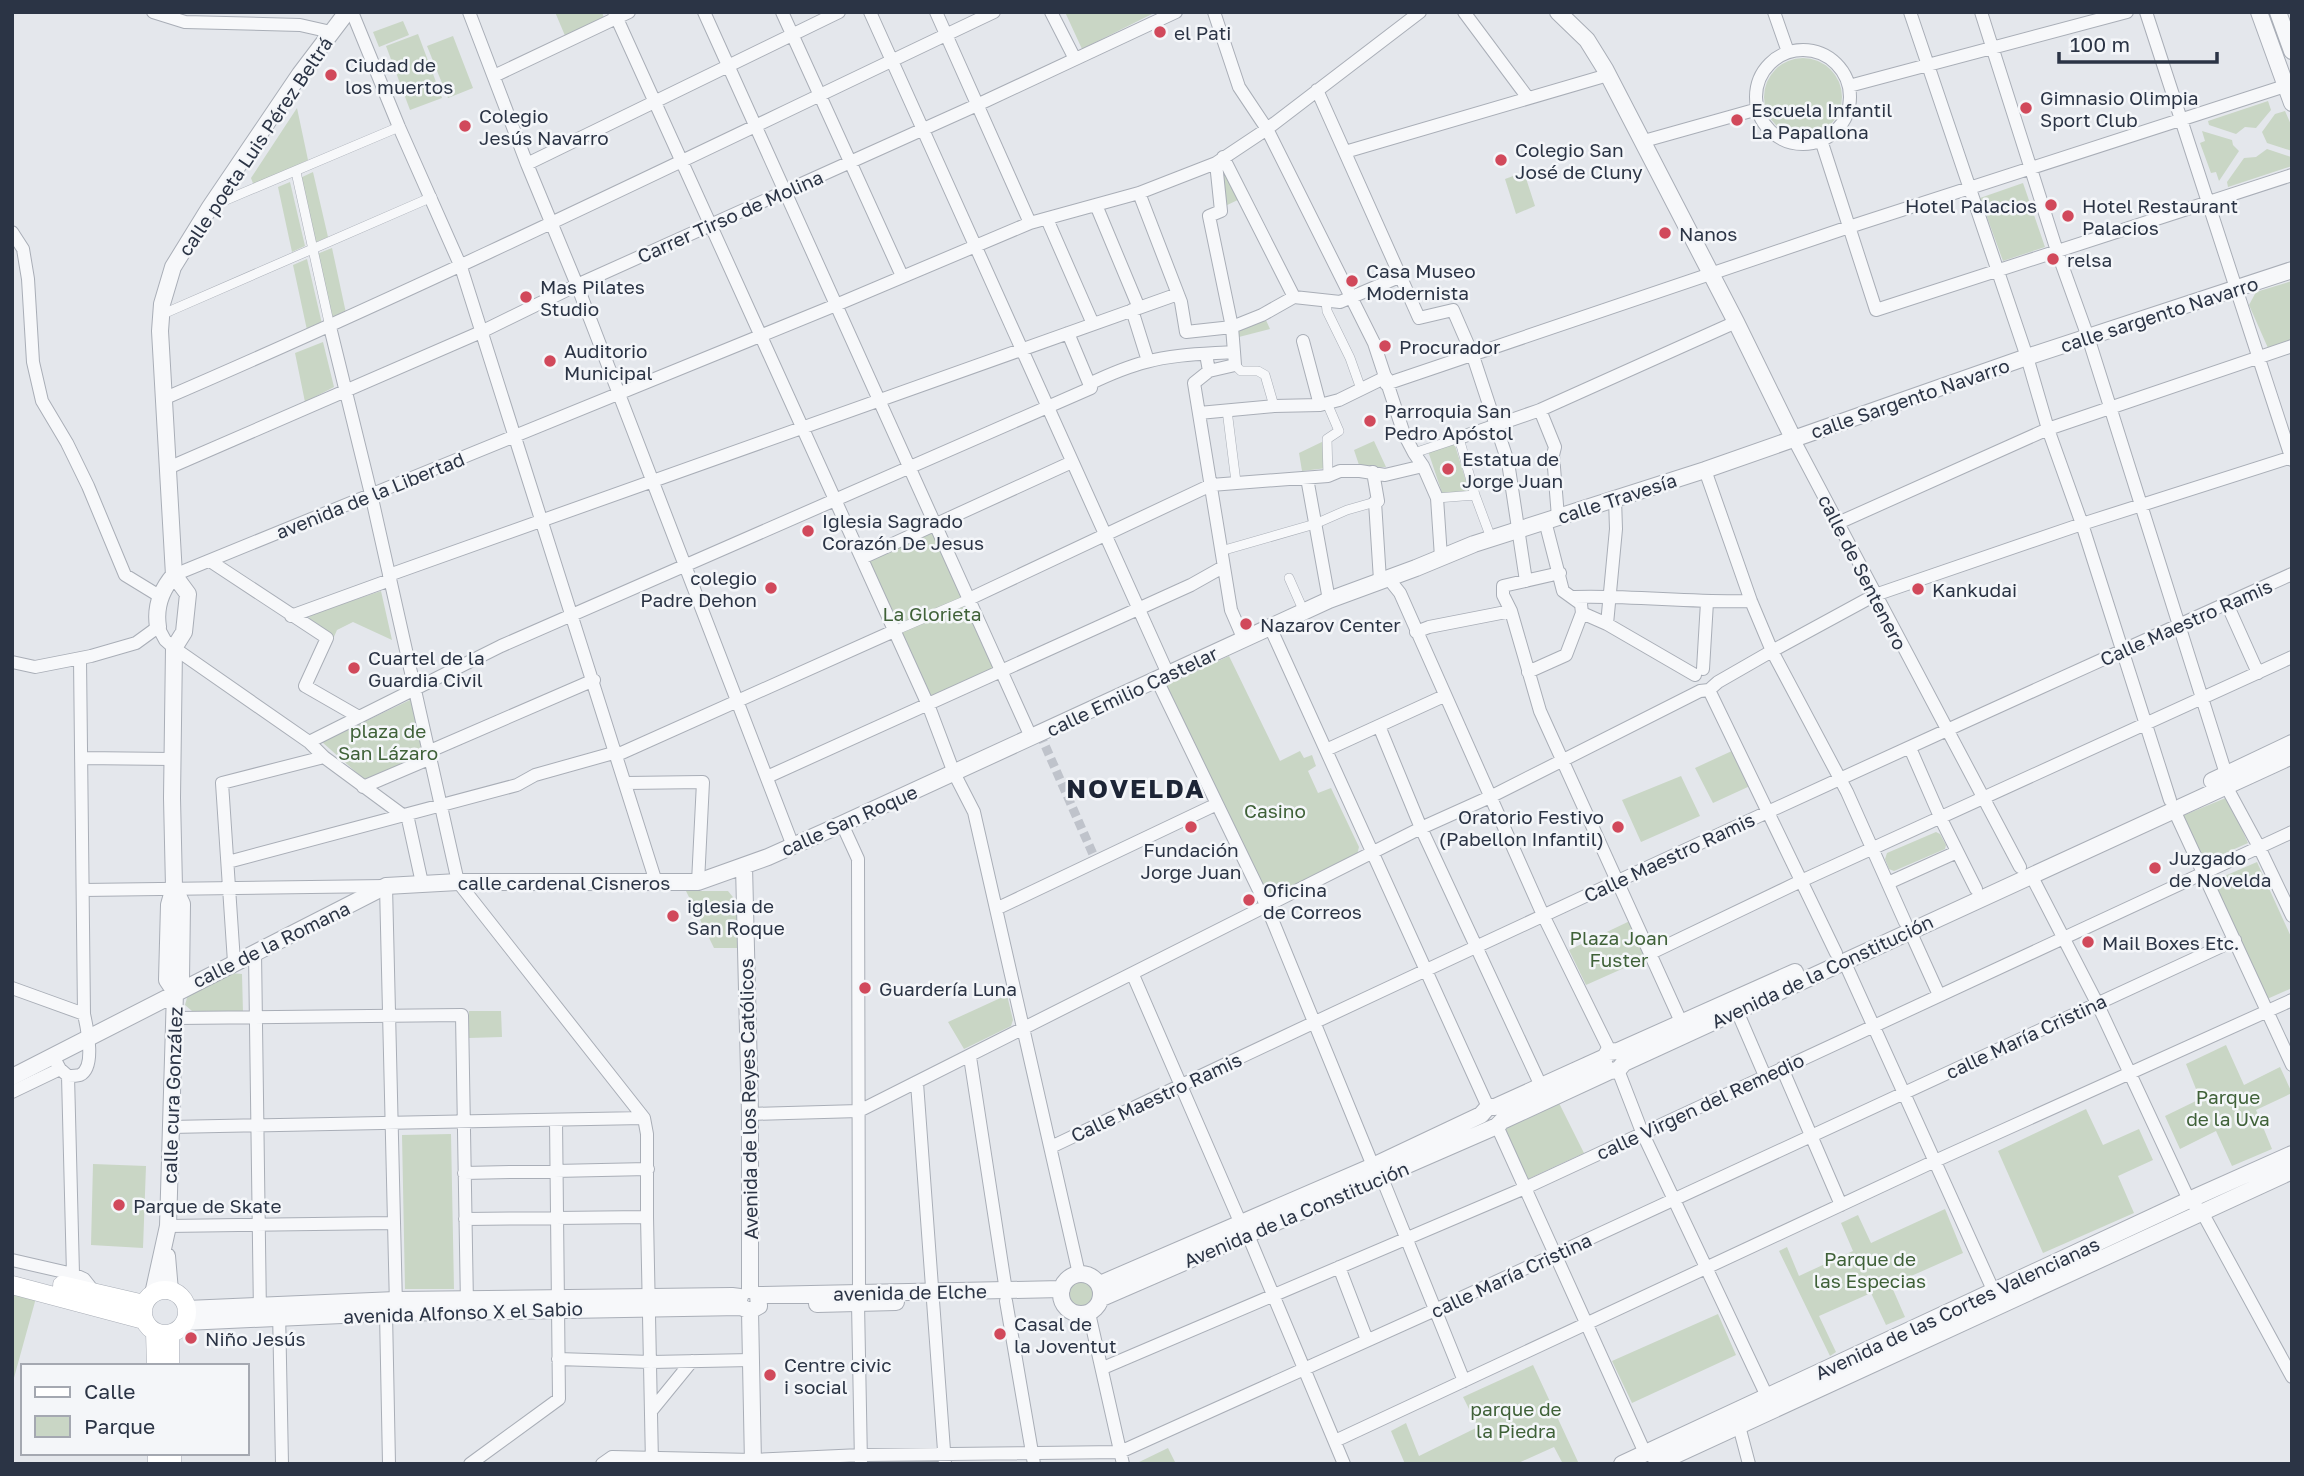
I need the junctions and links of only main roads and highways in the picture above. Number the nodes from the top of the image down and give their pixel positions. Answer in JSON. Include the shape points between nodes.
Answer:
{"nodes":[{"id":1,"x":12,"y":1273,"type":"edge"},
{"id":2,"x":12,"y":1286,"type":"edge"},
{"id":3,"x":156,"y":1312,"type":"junction"},
{"id":4,"x":156,"y":1364,"type":"edge"},
{"id":5,"x":169,"y":1364,"type":"edge"}],
"edges":[{"from":1,"to":3,"type":"main road"},
{"from":2,"to":3,"type":"main road"},
{"from":3,"to":3,"type":"main road","via":[[181,1327],[186,1316],[180,1296]]},
{"from":3,"to":4,"type":"main road","name":"calle cura González"},
{"from":3,"to":5,"type":"main road","name":"calle cura González"}]}
